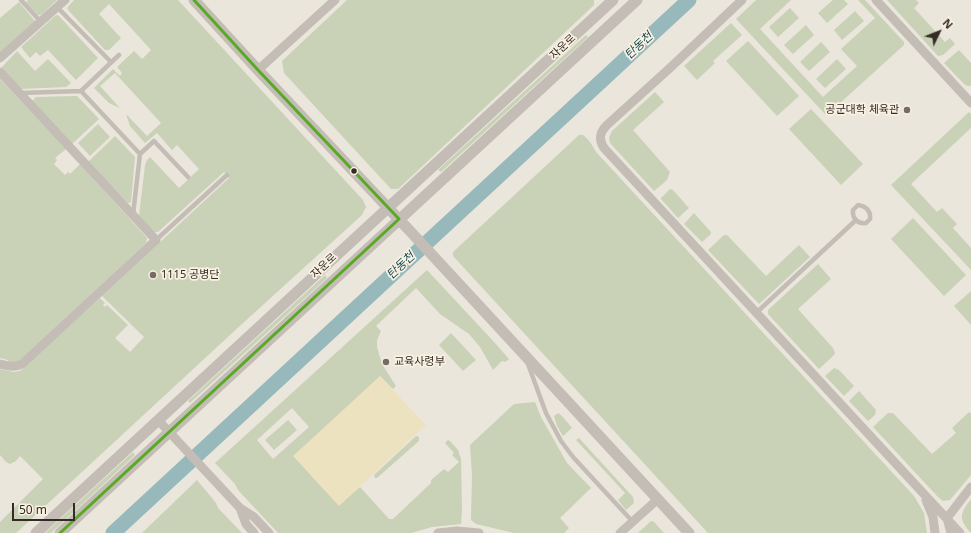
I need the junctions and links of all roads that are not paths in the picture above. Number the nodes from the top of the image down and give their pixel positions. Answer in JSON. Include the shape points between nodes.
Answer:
{"nodes":[{"id":1,"x":21,"y":0,"type":"edge"},
{"id":2,"x":65,"y":0,"type":"edge"},
{"id":3,"x":194,"y":0,"type":"edge"},
{"id":4,"x":335,"y":0,"type":"edge"},
{"id":5,"x":637,"y":0,"type":"edge"},
{"id":6,"x":742,"y":0,"type":"edge"},
{"id":7,"x":876,"y":0,"type":"edge"},
{"id":8,"x":610,"y":1,"type":"edge"},
{"id":9,"x":58,"y":7,"type":"junction"},
{"id":10,"x":41,"y":22,"type":"junction"},
{"id":11,"x":119,"y":55,"type":"dead end"},
{"id":12,"x":0,"y":58,"type":"edge"},
{"id":13,"x":111,"y":62,"type":"junction"},
{"id":14,"x":258,"y":70,"type":"junction"},
{"id":15,"x":0,"y":72,"type":"edge"},
{"id":16,"x":81,"y":91,"type":"junction"},
{"id":17,"x":20,"y":93,"type":"junction"},
{"id":18,"x":971,"y":102,"type":"edge"},
{"id":19,"x":140,"y":154,"type":"junction"},
{"id":20,"x":227,"y":175,"type":"dead end"},
{"id":21,"x":188,"y":177,"type":"dead end"},
{"id":22,"x":388,"y":207,"type":"junction"},
{"id":23,"x":133,"y":216,"type":"junction"},
{"id":24,"x":399,"y":219,"type":"junction"},
{"id":25,"x":856,"y":220,"type":"dead end"},
{"id":26,"x":156,"y":240,"type":"junction"},
{"id":27,"x":756,"y":313,"type":"junction"},
{"id":28,"x":525,"y":355,"type":"junction"},
{"id":29,"x":0,"y":364,"type":"edge"},
{"id":30,"x":158,"y":420,"type":"junction"},
{"id":31,"x":170,"y":432,"type":"junction"},
{"id":32,"x":971,"y":487,"type":"edge"},
{"id":33,"x":922,"y":491,"type":"junction"},
{"id":34,"x":658,"y":499,"type":"junction"},
{"id":35,"x":240,"y":508,"type":"junction"},
{"id":36,"x":947,"y":518,"type":"junction"},
{"id":37,"x":633,"y":522,"type":"junction"},
{"id":38,"x":36,"y":533,"type":"edge"},
{"id":39,"x":60,"y":533,"type":"edge"},
{"id":40,"x":254,"y":533,"type":"edge"},
{"id":41,"x":269,"y":533,"type":"edge"},
{"id":42,"x":438,"y":533,"type":"edge"},
{"id":43,"x":479,"y":533,"type":"edge"},
{"id":44,"x":620,"y":533,"type":"edge"},
{"id":45,"x":689,"y":533,"type":"edge"},
{"id":46,"x":935,"y":533,"type":"edge"},
{"id":47,"x":951,"y":533,"type":"edge"},
{"id":48,"x":960,"y":533,"type":"edge"}],
"edges":[{"from":1,"to":10,"type":"lane"},
{"from":2,"to":9,"type":"street"},
{"from":3,"to":14,"type":"street"},
{"from":4,"to":14,"type":"street"},
{"from":5,"to":24,"type":"street","name":"자운로"},
{"from":6,"to":27,"type":"street","via":[[607,124],[603,129],[600,143]]},
{"from":7,"to":18,"type":"street"},
{"from":8,"to":22,"type":"street","name":"자운로"},
{"from":9,"to":10,"type":"street"},
{"from":9,"to":13,"type":"lane"},
{"from":10,"to":12,"type":"street"},
{"from":11,"to":13,"type":"lane"},
{"from":13,"to":16,"type":"lane"},
{"from":14,"to":22,"type":"street"},
{"from":15,"to":17,"type":"street"},
{"from":16,"to":17,"type":"lane"},
{"from":16,"to":19,"type":"lane"},
{"from":17,"to":23,"type":"street"},
{"from":19,"to":21,"type":"lane","via":[[154,141]]},
{"from":19,"to":23,"type":"lane"},
{"from":20,"to":26,"type":"lane"},
{"from":22,"to":24,"type":"street"},
{"from":22,"to":30,"type":"street","name":"자운로"},
{"from":23,"to":26,"type":"street"},
{"from":24,"to":28,"type":"street"},
{"from":24,"to":31,"type":"street","name":"자운로"},
{"from":25,"to":27,"type":"lane"},
{"from":26,"to":29,"type":"street","via":[[22,364],[11,367]]},
{"from":27,"to":33,"type":"street"},
{"from":28,"to":34,"type":"street"},
{"from":28,"to":37,"type":"lane","via":[[546,413],[561,441]]},
{"from":30,"to":31,"type":"street"},
{"from":30,"to":38,"type":"street","name":"자운로"},
{"from":31,"to":35,"type":"street"},
{"from":31,"to":39,"type":"street","name":"자운로"},
{"from":32,"to":36,"type":"street"},
{"from":33,"to":36,"type":"street"},
{"from":33,"to":46,"type":"street","via":[[930,508]]},
{"from":34,"to":37,"type":"street"},
{"from":34,"to":45,"type":"street"},
{"from":35,"to":40,"type":"street","via":[[246,524]]},
{"from":35,"to":41,"type":"street","via":[[254,517]]},
{"from":36,"to":47,"type":"street"},
{"from":36,"to":48,"type":"street"},
{"from":37,"to":44,"type":"street"},
{"from":42,"to":43,"type":"street"}]}
